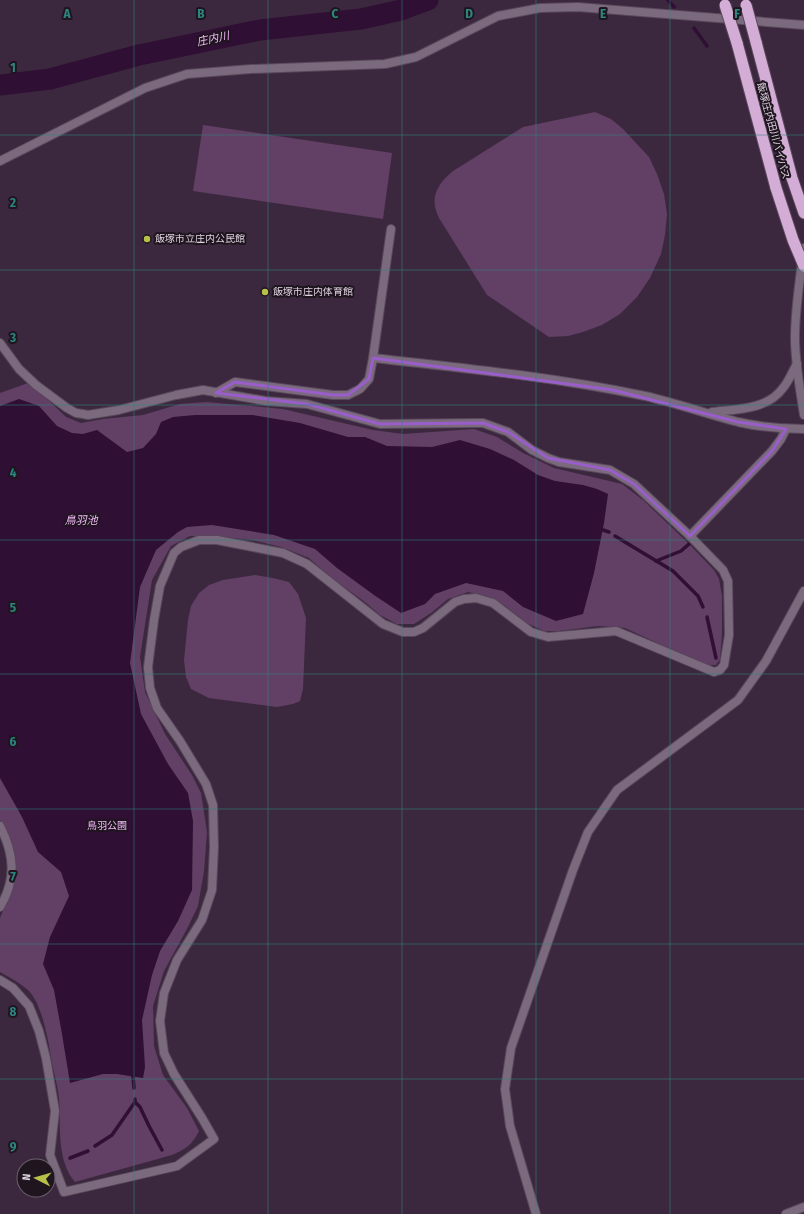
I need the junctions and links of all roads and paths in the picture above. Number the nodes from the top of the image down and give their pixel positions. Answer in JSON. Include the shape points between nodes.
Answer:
{"nodes":[{"id":1,"x":724,"y":3,"type":"edge"},
{"id":2,"x":745,"y":3,"type":"edge"},
{"id":3,"x":804,"y":25,"type":"edge"},
{"id":4,"x":0,"y":161,"type":"edge"},
{"id":5,"x":804,"y":213,"type":"edge"},
{"id":6,"x":390,"y":229,"type":"dead end"},
{"id":7,"x":804,"y":248,"type":"edge"},
{"id":8,"x":804,"y":266,"type":"edge"},
{"id":9,"x":0,"y":343,"type":"edge"},
{"id":10,"x":373,"y":358,"type":"junction"},
{"id":11,"x":797,"y":364,"type":"junction"},
{"id":12,"x":216,"y":393,"type":"junction"},
{"id":13,"x":707,"y":412,"type":"junction"},
{"id":14,"x":804,"y":415,"type":"edge"},
{"id":15,"x":786,"y":429,"type":"junction"},
{"id":16,"x":804,"y":429,"type":"edge"},
{"id":17,"x":690,"y":536,"type":"junction"},
{"id":18,"x":804,"y":591,"type":"edge"},
{"id":19,"x":0,"y":826,"type":"edge"},
{"id":20,"x":0,"y":907,"type":"edge"},
{"id":21,"x":0,"y":980,"type":"edge"},
{"id":22,"x":804,"y":1207,"type":"edge"},
{"id":23,"x":536,"y":1214,"type":"edge"},
{"id":24,"x":786,"y":1214,"type":"edge"}],
"edges":[{"from":1,"to":8,"type":"highway","name":"飯塚庄内田川バイパス","bridge":true,"via":[[776,188]]},
{"from":2,"to":5,"type":"highway","name":"飯塚庄内田川バイパス","bridge":true,"via":[[792,178]]},
{"from":3,"to":4,"type":"street","via":[[586,8],[540,8],[498,16],[416,57],[385,64],[186,74],[145,88]]},
{"from":6,"to":10,"type":"street"},
{"from":7,"to":11,"type":"street","via":[[796,312]]},
{"from":9,"to":12,"type":"street","via":[[19,369],[36,385],[76,413],[88,415],[119,410],[191,391]]},
{"from":10,"to":12,"type":"street","via":[[369,379],[360,389],[348,395],[235,382]]},
{"from":10,"to":13,"type":"street","via":[[504,373],[613,390]]},
{"from":11,"to":13,"type":"street","via":[[784,388],[761,405]]},
{"from":11,"to":14,"type":"street"},
{"from":12,"to":17,"type":"street","via":[[307,404],[380,424],[483,423],[508,432],[532,450],[548,458],[610,470],[634,484]]},
{"from":13,"to":15,"type":"street","via":[[738,422]]},
{"from":15,"to":16,"type":"street"},
{"from":15,"to":17,"type":"street","via":[[772,451]]},
{"from":17,"to":21,"type":"street","via":[[723,570],[728,582],[729,635],[724,665],[714,672],[616,631],[548,637],[532,632],[493,603],[476,598],[464,598],[455,602],[423,628],[414,632],[403,632],[383,624],[307,564],[283,553],[217,540],[199,540],[181,547],[174,553],[160,586],[148,667],[150,688],[157,708],[206,784],[212,804],[214,854],[212,890],[202,920],[177,960],[164,993],[160,1021],[164,1052],[174,1074],[214,1139],[177,1166],[64,1192],[50,1155],[55,1111],[39,1031],[29,1006],[13,988]]},
{"from":18,"to":23,"type":"street","via":[[766,661],[738,700],[617,790],[588,832],[511,1048],[505,1089],[510,1126]]},
{"from":19,"to":20,"type":"street","via":[[12,860],[11,883]]},
{"from":22,"to":24,"type":"street"}]}
